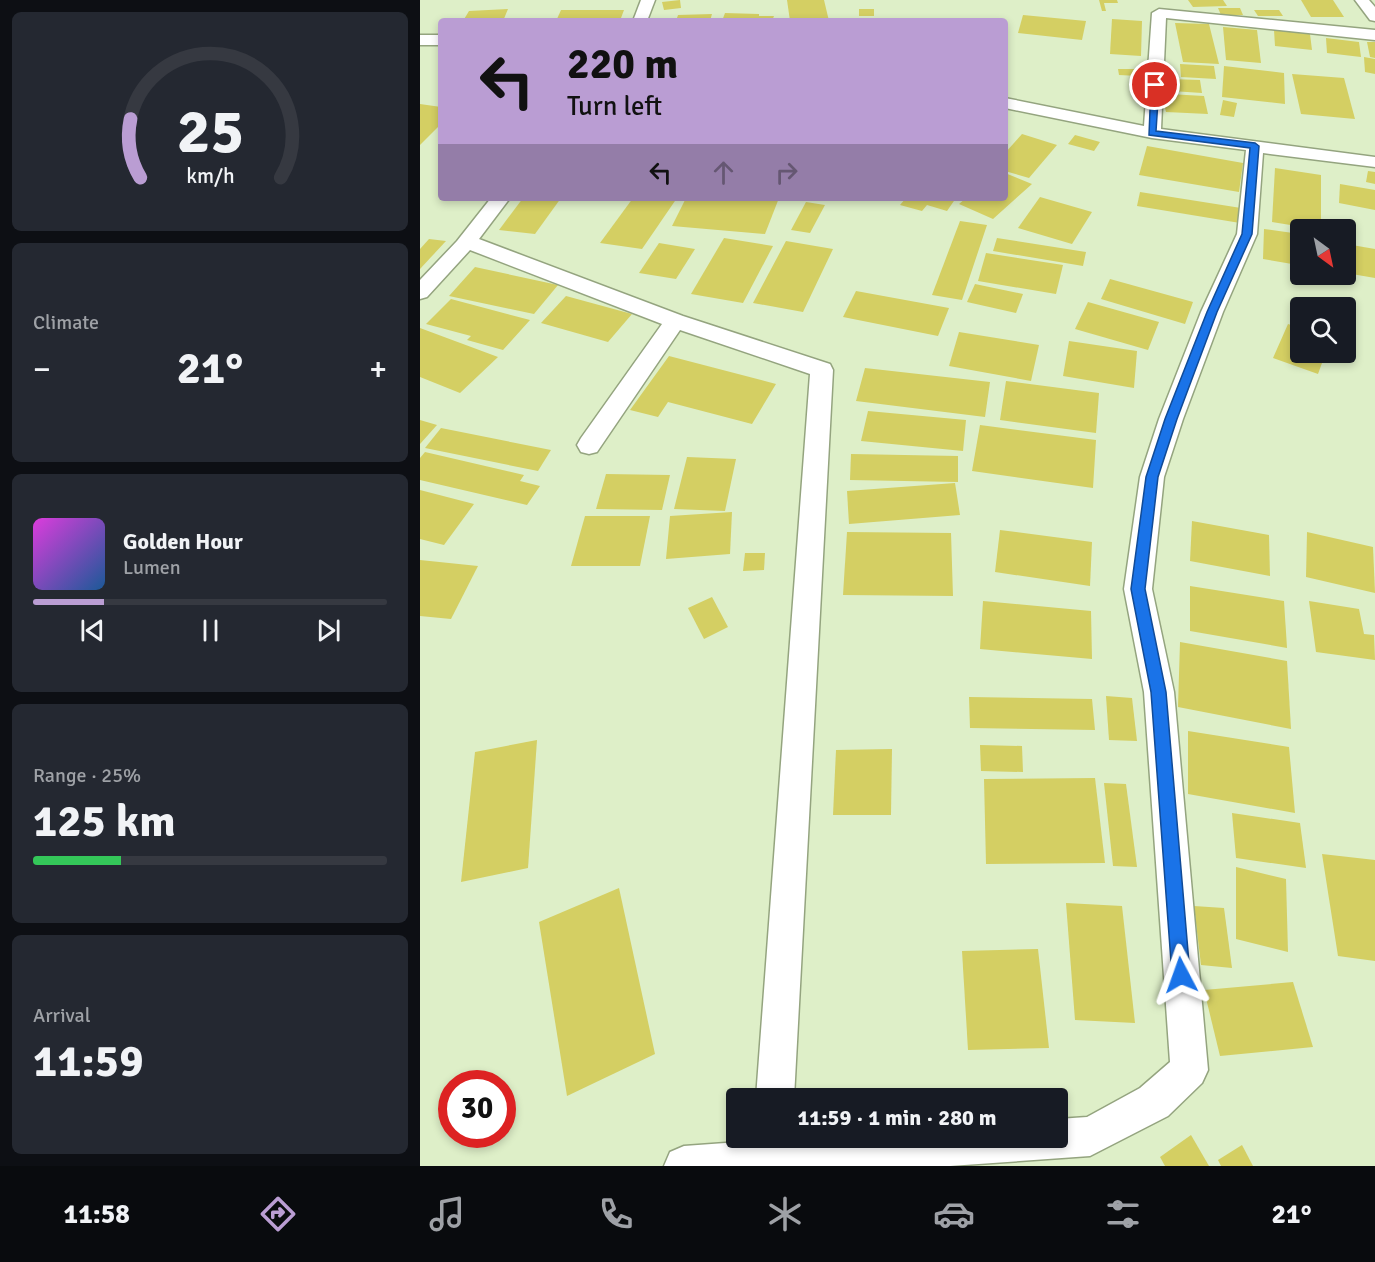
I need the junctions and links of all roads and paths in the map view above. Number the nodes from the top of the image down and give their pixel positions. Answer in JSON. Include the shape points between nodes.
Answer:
{"nodes":[{"id":1,"x":648,"y":0,"type":"edge"},
{"id":2,"x":1362,"y":0,"type":"edge"},
{"id":3,"x":1375,"y":17,"type":"edge"},
{"id":4,"x":641,"y":18,"type":"edge"},
{"id":5,"x":1375,"y":35,"type":"edge"},
{"id":6,"x":420,"y":40,"type":"edge"},
{"id":7,"x":438,"y":40,"type":"edge"},
{"id":8,"x":1008,"y":105,"type":"edge"},
{"id":9,"x":1152,"y":133,"type":"junction"},
{"id":10,"x":1255,"y":146,"type":"junction"},
{"id":11,"x":1375,"y":162,"type":"edge"},
{"id":12,"x":499,"y":201,"type":"edge"},
{"id":13,"x":467,"y":242,"type":"junction"},
{"id":14,"x":420,"y":292,"type":"edge"},
{"id":15,"x":675,"y":321,"type":"junction"},
{"id":16,"x":589,"y":445,"type":"dead end"},
{"id":17,"x":776,"y":1088,"type":"edge"},
{"id":18,"x":772,"y":1149,"type":"edge"},
{"id":19,"x":684,"y":1166,"type":"edge"}],
"edges":[{"from":1,"to":4,"type":"street"},
{"from":2,"to":3,"type":"street"},
{"from":5,"to":9,"type":"street","via":[[1159,14]]},
{"from":6,"to":7,"type":"street"},
{"from":8,"to":9,"type":"street"},
{"from":9,"to":10,"type":"street"},
{"from":10,"to":11,"type":"street"},
{"from":10,"to":18,"type":"street","via":[[1247,234],[1208,323],[1152,477],[1138,589],[1159,692],[1188,1070],[1154,1102],[1090,1136]]},
{"from":12,"to":13,"type":"street"},
{"from":13,"to":14,"type":"street"},
{"from":13,"to":15,"type":"street"},
{"from":15,"to":16,"type":"street"},
{"from":15,"to":17,"type":"street","via":[[822,370]]},
{"from":18,"to":19,"type":"street"}]}
